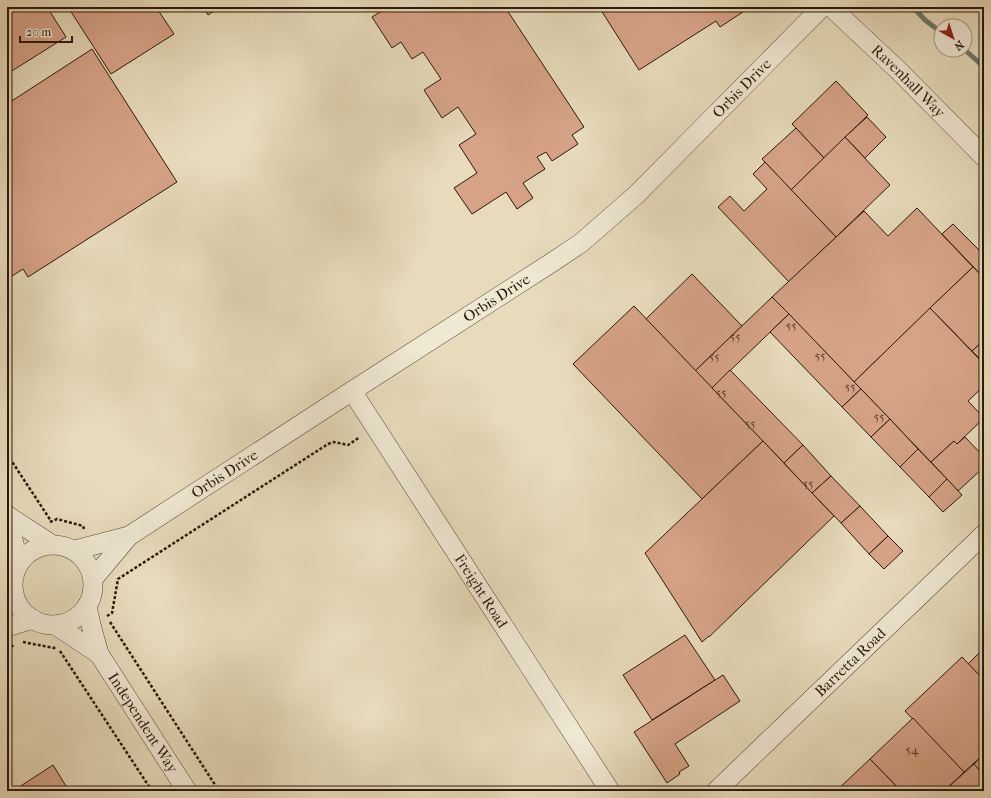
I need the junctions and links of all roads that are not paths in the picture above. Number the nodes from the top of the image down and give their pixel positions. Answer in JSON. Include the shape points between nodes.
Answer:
{"nodes":[{"id":1,"x":822,"y":7,"type":"edge"},
{"id":2,"x":831,"y":7,"type":"edge"},
{"id":3,"x":984,"y":157,"type":"edge"},
{"id":4,"x":352,"y":391,"type":"junction"},
{"id":5,"x":7,"y":515,"type":"edge"},
{"id":6,"x":984,"y":534,"type":"edge"},
{"id":7,"x":129,"y":536,"type":"junction"},
{"id":8,"x":51,"y":544,"type":"junction"},
{"id":9,"x":75,"y":550,"type":"junction"},
{"id":10,"x":19,"y":564,"type":"junction"},
{"id":11,"x":93,"y":579,"type":"junction"},
{"id":12,"x":10,"y":594,"type":"edge"},
{"id":13,"x":87,"y":606,"type":"junction"},
{"id":14,"x":33,"y":619,"type":"junction"},
{"id":15,"x":55,"y":625,"type":"junction"},
{"id":16,"x":7,"y":627,"type":"edge"},
{"id":17,"x":99,"y":654,"type":"junction"},
{"id":18,"x":187,"y":791,"type":"edge"},
{"id":19,"x":610,"y":791,"type":"edge"},
{"id":20,"x":716,"y":791,"type":"edge"}],
"edges":[{"from":1,"to":4,"type":"street","name":"Orbis Drive","via":[[636,195],[581,243]]},
{"from":2,"to":3,"type":"street","name":"Ravenhall Way"},
{"from":4,"to":7,"type":"street","name":"Orbis Drive"},
{"from":4,"to":19,"type":"street","name":"Freight Road"},
{"from":5,"to":8,"type":"street"},
{"from":5,"to":10,"type":"street"},
{"from":6,"to":20,"type":"street","name":"Barretta Road"},
{"from":7,"to":9,"type":"street","name":"Orbis Drive"},
{"from":7,"to":11,"type":"street","name":"Orbis Drive"},
{"from":8,"to":9,"type":"street"},
{"from":8,"to":10,"type":"street","via":[[38,547]]},
{"from":9,"to":11,"type":"street","via":[[90,567]]},
{"from":10,"to":12,"type":"street"},
{"from":11,"to":13,"type":"street","via":[[94,589]]},
{"from":12,"to":14,"type":"street","via":[[23,612]]},
{"from":13,"to":15,"type":"street","via":[[79,616]]},
{"from":13,"to":17,"type":"street","name":"Independent Way","via":[[99,621]]},
{"from":14,"to":15,"type":"street","via":[[43,624]]},
{"from":14,"to":16,"type":"street"},
{"from":15,"to":17,"type":"street","name":"Independent Way","via":[[65,642]]},
{"from":17,"to":18,"type":"street","name":"Independent Way"}]}
